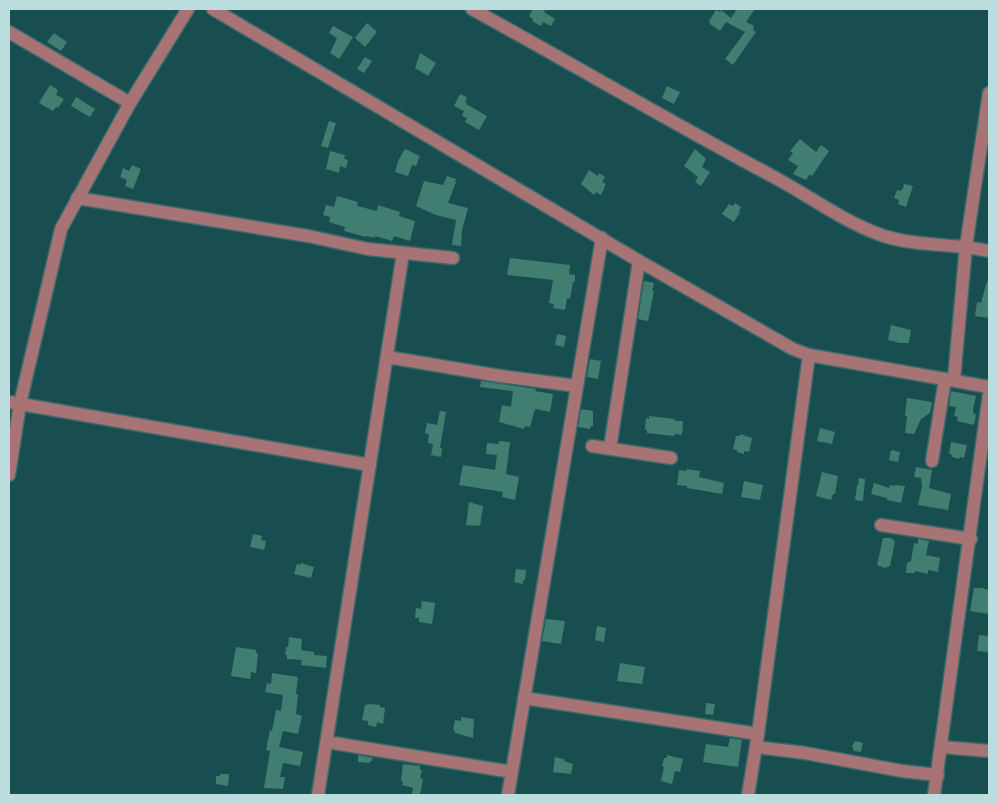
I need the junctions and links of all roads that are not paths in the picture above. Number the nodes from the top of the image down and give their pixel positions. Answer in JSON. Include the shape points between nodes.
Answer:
{"nodes":[{"id":1,"x":188,"y":9,"type":"edge"},
{"id":2,"x":472,"y":9,"type":"edge"},
{"id":3,"x":220,"y":10,"type":"edge"},
{"id":4,"x":9,"y":32,"type":"edge"},
{"id":5,"x":989,"y":93,"type":"edge"},
{"id":6,"x":130,"y":103,"type":"junction"},
{"id":7,"x":77,"y":198,"type":"junction"},
{"id":8,"x":602,"y":238,"type":"junction"},
{"id":9,"x":966,"y":246,"type":"junction"},
{"id":10,"x":989,"y":251,"type":"edge"},
{"id":11,"x":403,"y":253,"type":"junction"},
{"id":12,"x":453,"y":258,"type":"dead end"},
{"id":13,"x":639,"y":261,"type":"junction"},
{"id":14,"x":809,"y":355,"type":"junction"},
{"id":15,"x":387,"y":357,"type":"junction"},
{"id":16,"x":949,"y":379,"type":"junction"},
{"id":17,"x":577,"y":386,"type":"junction"},
{"id":18,"x":989,"y":387,"type":"edge"},
{"id":19,"x":989,"y":394,"type":"edge"},
{"id":20,"x":14,"y":403,"type":"edge"},
{"id":21,"x":592,"y":446,"type":"dead end"},
{"id":22,"x":610,"y":448,"type":"junction"},
{"id":23,"x":671,"y":458,"type":"dead end"},
{"id":24,"x":932,"y":461,"type":"dead end"},
{"id":25,"x":370,"y":465,"type":"junction"},
{"id":26,"x":9,"y":475,"type":"edge"},
{"id":27,"x":881,"y":525,"type":"dead end"},
{"id":28,"x":971,"y":539,"type":"junction"},
{"id":29,"x":524,"y":698,"type":"junction"},
{"id":30,"x":758,"y":734,"type":"junction"},
{"id":31,"x":327,"y":742,"type":"junction"},
{"id":32,"x":756,"y":747,"type":"junction"},
{"id":33,"x":942,"y":747,"type":"junction"},
{"id":34,"x":989,"y":751,"type":"edge"},
{"id":35,"x":512,"y":772,"type":"junction"},
{"id":36,"x":938,"y":775,"type":"junction"},
{"id":37,"x":318,"y":795,"type":"edge"},
{"id":38,"x":508,"y":795,"type":"edge"},
{"id":39,"x":748,"y":795,"type":"edge"},
{"id":40,"x":934,"y":795,"type":"edge"}],
"edges":[{"from":1,"to":6,"type":"street"},
{"from":2,"to":9,"type":"street","via":[[850,221],[904,242]]},
{"from":3,"to":8,"type":"street"},
{"from":4,"to":6,"type":"street"},
{"from":5,"to":9,"type":"street"},
{"from":6,"to":7,"type":"street"},
{"from":7,"to":11,"type":"street"},
{"from":7,"to":20,"type":"street","via":[[57,242]]},
{"from":8,"to":13,"type":"street"},
{"from":8,"to":17,"type":"street"},
{"from":9,"to":10,"type":"street"},
{"from":9,"to":16,"type":"street"},
{"from":11,"to":12,"type":"street"},
{"from":11,"to":15,"type":"street"},
{"from":13,"to":14,"type":"street"},
{"from":13,"to":22,"type":"street"},
{"from":14,"to":16,"type":"street"},
{"from":14,"to":30,"type":"street"},
{"from":15,"to":17,"type":"street"},
{"from":15,"to":25,"type":"street"},
{"from":16,"to":18,"type":"street"},
{"from":16,"to":24,"type":"street"},
{"from":17,"to":29,"type":"street"},
{"from":19,"to":28,"type":"street"},
{"from":20,"to":25,"type":"street"},
{"from":20,"to":26,"type":"street"},
{"from":21,"to":22,"type":"street"},
{"from":22,"to":23,"type":"street"},
{"from":25,"to":31,"type":"street"},
{"from":27,"to":28,"type":"street"},
{"from":28,"to":33,"type":"street"},
{"from":29,"to":30,"type":"street"},
{"from":29,"to":35,"type":"street"},
{"from":30,"to":32,"type":"street"},
{"from":31,"to":35,"type":"street"},
{"from":31,"to":37,"type":"street"},
{"from":32,"to":36,"type":"street"},
{"from":32,"to":39,"type":"street"},
{"from":33,"to":34,"type":"street"},
{"from":33,"to":36,"type":"street"},
{"from":35,"to":38,"type":"street"},
{"from":36,"to":40,"type":"street"}]}
